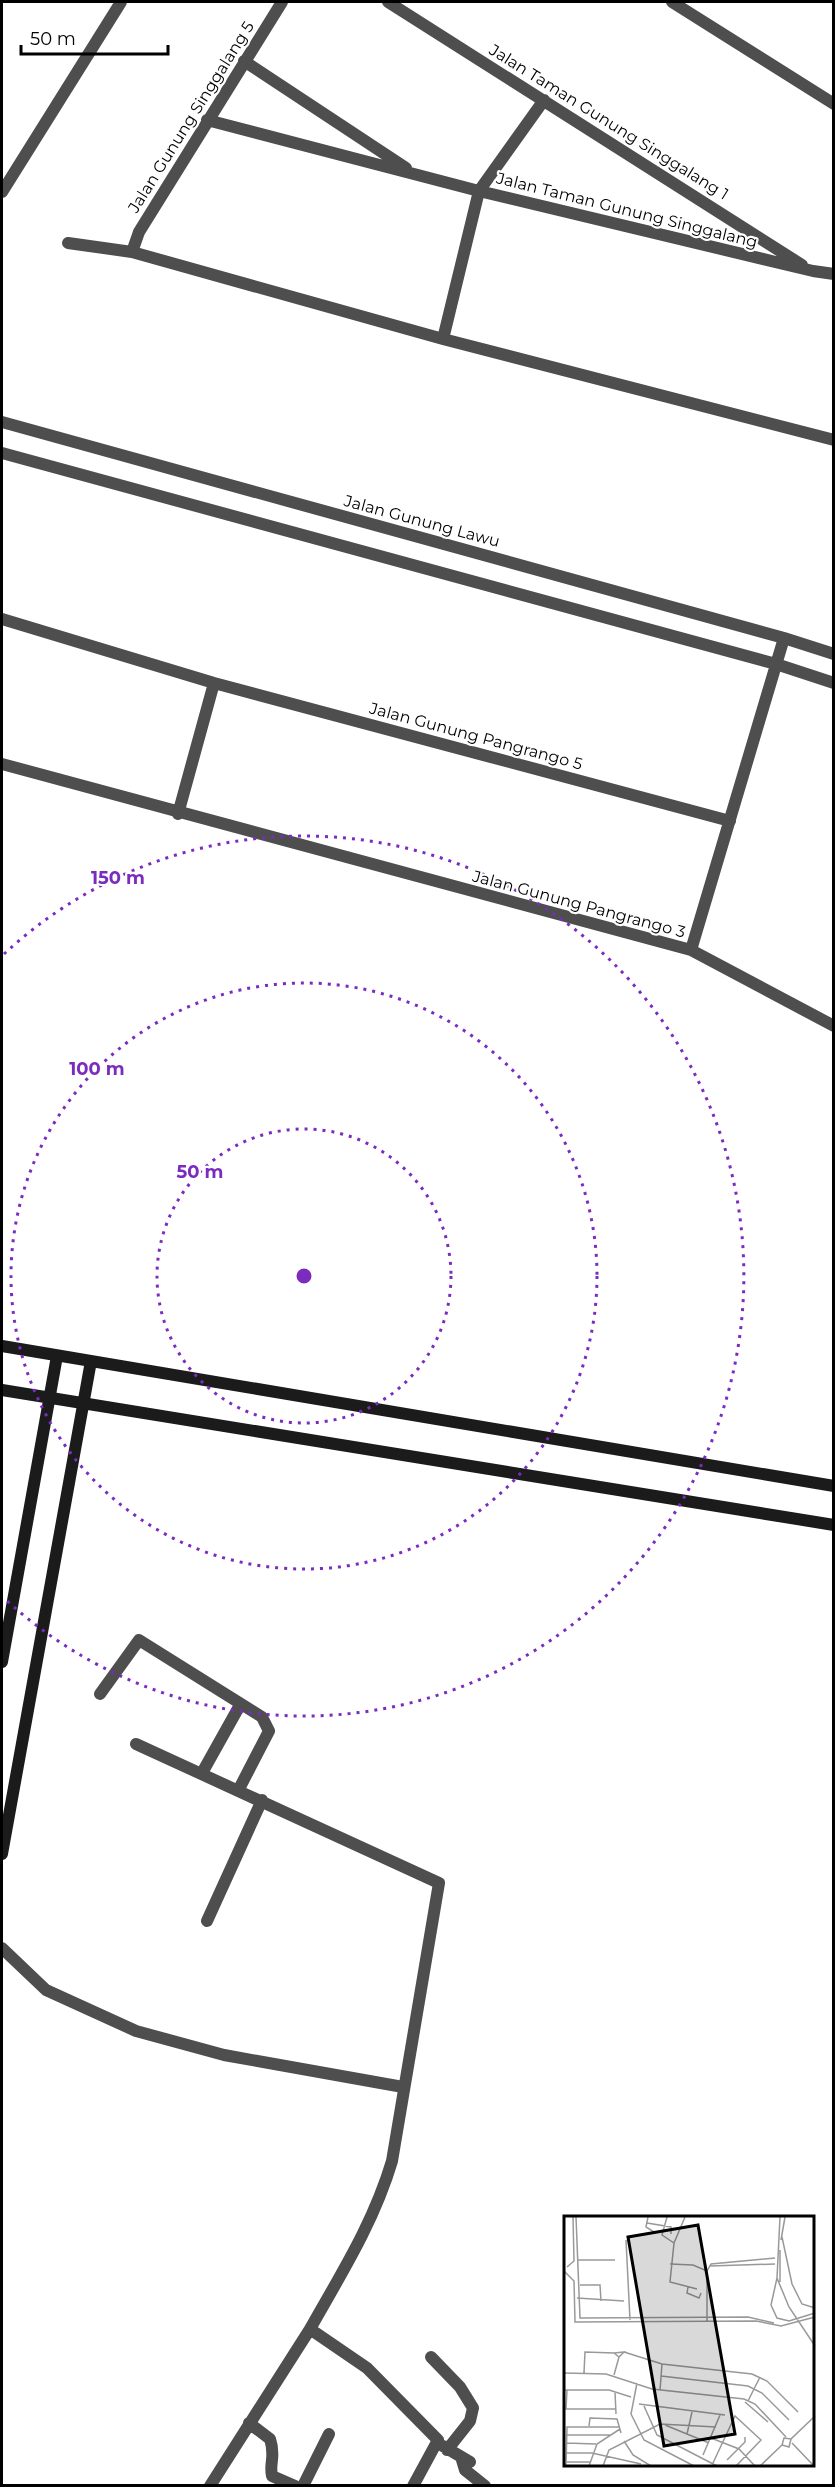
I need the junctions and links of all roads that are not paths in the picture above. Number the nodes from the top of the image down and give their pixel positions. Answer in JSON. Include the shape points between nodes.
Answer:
{"nodes":[{"id":1,"x":121,"y":2,"type":"edge"},
{"id":2,"x":282,"y":2,"type":"edge"},
{"id":3,"x":388,"y":2,"type":"edge"},
{"id":4,"x":672,"y":2,"type":"edge"},
{"id":5,"x":244,"y":61,"type":"junction"},
{"id":6,"x":544,"y":100,"type":"junction"},
{"id":7,"x":834,"y":104,"type":"edge"},
{"id":8,"x":207,"y":120,"type":"junction"},
{"id":9,"x":414,"y":173,"type":"junction"},
{"id":10,"x":480,"y":191,"type":"junction"},
{"id":11,"x":2,"y":192,"type":"edge"},
{"id":12,"x":68,"y":243,"type":"dead end"},
{"id":13,"x":132,"y":252,"type":"junction"},
{"id":14,"x":813,"y":271,"type":"junction"},
{"id":15,"x":834,"y":274,"type":"edge"},
{"id":16,"x":444,"y":339,"type":"junction"},
{"id":17,"x":2,"y":422,"type":"edge"},
{"id":18,"x":833,"y":439,"type":"edge"},
{"id":19,"x":2,"y":453,"type":"edge"},
{"id":20,"x":2,"y":619,"type":"edge"},
{"id":21,"x":784,"y":638,"type":"junction"},
{"id":22,"x":834,"y":654,"type":"edge"},
{"id":23,"x":776,"y":664,"type":"junction"},
{"id":24,"x":214,"y":683,"type":"junction"},
{"id":25,"x":834,"y":683,"type":"edge"},
{"id":26,"x":2,"y":764,"type":"edge"},
{"id":27,"x":178,"y":814,"type":"junction"},
{"id":28,"x":730,"y":820,"type":"junction"},
{"id":29,"x":691,"y":950,"type":"junction"},
{"id":30,"x":834,"y":1026,"type":"edge"},
{"id":31,"x":2,"y":1346,"type":"edge"},
{"id":32,"x":57,"y":1356,"type":"junction"},
{"id":33,"x":91,"y":1361,"type":"junction"},
{"id":34,"x":2,"y":1390,"type":"edge"},
{"id":35,"x":49,"y":1398,"type":"junction"},
{"id":36,"x":84,"y":1405,"type":"junction"},
{"id":37,"x":834,"y":1486,"type":"edge"},
{"id":38,"x":834,"y":1525,"type":"edge"},
{"id":39,"x":2,"y":1662,"type":"edge"},
{"id":40,"x":100,"y":1694,"type":"dead end"},
{"id":41,"x":240,"y":1705,"type":"junction"},
{"id":42,"x":136,"y":1744,"type":"dead end"},
{"id":43,"x":202,"y":1773,"type":"junction"},
{"id":44,"x":239,"y":1789,"type":"junction"},
{"id":45,"x":262,"y":1800,"type":"junction"},
{"id":46,"x":2,"y":1854,"type":"edge"},
{"id":47,"x":207,"y":1921,"type":"dead end"},
{"id":48,"x":2,"y":1948,"type":"edge"},
{"id":49,"x":403,"y":2086,"type":"junction"},
{"id":50,"x":310,"y":2329,"type":"junction"},
{"id":51,"x":431,"y":2357,"type":"dead end"},
{"id":52,"x":249,"y":2423,"type":"junction"},
{"id":53,"x":329,"y":2434,"type":"dead end"},
{"id":54,"x":438,"y":2440,"type":"junction"},
{"id":55,"x":447,"y":2450,"type":"junction"},
{"id":56,"x":210,"y":2486,"type":"edge"},
{"id":57,"x":296,"y":2486,"type":"edge"},
{"id":58,"x":303,"y":2486,"type":"edge"},
{"id":59,"x":413,"y":2486,"type":"edge"},
{"id":60,"x":485,"y":2486,"type":"edge"}],
"edges":[{"from":1,"to":11,"type":"street"},
{"from":2,"to":5,"type":"street","name":"Jalan Gunung Singgalang 5"},
{"from":3,"to":6,"type":"street","name":"Jalan Taman Gunung Singgalang 1"},
{"from":4,"to":7,"type":"street"},
{"from":5,"to":8,"type":"street","name":"Jalan Gunung Singgalang 5"},
{"from":5,"to":9,"type":"street","name":"Jalan Taman Gunung Singgalang"},
{"from":6,"to":10,"type":"street"},
{"from":6,"to":14,"type":"street","name":"Jalan Taman Gunung Singgalang 1"},
{"from":8,"to":9,"type":"street","name":"Jalan Taman Gunung Singgalang"},
{"from":8,"to":13,"type":"street","name":"Jalan Gunung Singgalang 5","via":[[134,241]]},
{"from":9,"to":10,"type":"street","name":"Jalan Taman Gunung Singgalang"},
{"from":10,"to":14,"type":"street","name":"Jalan Taman Gunung Singgalang"},
{"from":10,"to":16,"type":"street"},
{"from":12,"to":13,"type":"street"},
{"from":13,"to":16,"type":"street"},
{"from":14,"to":15,"type":"street","name":"Jalan Taman Gunung Singgalang"},
{"from":16,"to":18,"type":"street"},
{"from":17,"to":21,"type":"street","name":"Jalan Gunung Lawu"},
{"from":19,"to":23,"type":"street"},
{"from":20,"to":24,"type":"street","name":"Jalan Gunung Pangrango 5"},
{"from":21,"to":22,"type":"street","name":"Jalan Gunung Lawu"},
{"from":21,"to":23,"type":"street","name":"Jalan Gunung Pangrango 3"},
{"from":23,"to":25,"type":"street"},
{"from":23,"to":28,"type":"street","name":"Jalan Gunung Pangrango 3"},
{"from":24,"to":27,"type":"street"},
{"from":24,"to":28,"type":"street","name":"Jalan Gunung Pangrango 5"},
{"from":26,"to":27,"type":"street","name":"Jalan Gunung Pangrango 3"},
{"from":27,"to":29,"type":"street","name":"Jalan Gunung Pangrango 3"},
{"from":28,"to":29,"type":"street","name":"Jalan Gunung Pangrango 3"},
{"from":29,"to":30,"type":"street"},
{"from":31,"to":32,"type":"street"},
{"from":32,"to":33,"type":"street"},
{"from":32,"to":35,"type":"street"},
{"from":33,"to":36,"type":"street"},
{"from":33,"to":37,"type":"street"},
{"from":34,"to":35,"type":"street"},
{"from":35,"to":36,"type":"street"},
{"from":35,"to":39,"type":"street"},
{"from":36,"to":38,"type":"street"},
{"from":36,"to":46,"type":"street"},
{"from":40,"to":41,"type":"street","via":[[139,1640]]},
{"from":41,"to":43,"type":"street"},
{"from":41,"to":44,"type":"street","via":[[262,1717],[269,1731]]},
{"from":42,"to":43,"type":"street"},
{"from":43,"to":44,"type":"street"},
{"from":44,"to":45,"type":"street"},
{"from":45,"to":47,"type":"street"},
{"from":45,"to":49,"type":"street","via":[[438,1883]]},
{"from":48,"to":49,"type":"street","via":[[46,1990],[136,2031],[224,2055]]},
{"from":49,"to":50,"type":"street","via":[[392,2162],[383,2194]]},
{"from":50,"to":52,"type":"street"},
{"from":50,"to":54,"type":"street","via":[[367,2368]]},
{"from":51,"to":55,"type":"street","via":[[473,2407],[470,2421]]},
{"from":52,"to":56,"type":"street"},
{"from":52,"to":57,"type":"street","via":[[270,2439],[275,2459],[272,2476]]},
{"from":53,"to":58,"type":"street"},
{"from":54,"to":55,"type":"street"},
{"from":54,"to":59,"type":"street"},
{"from":55,"to":60,"type":"street","via":[[466,2461],[465,2470]]}]}
